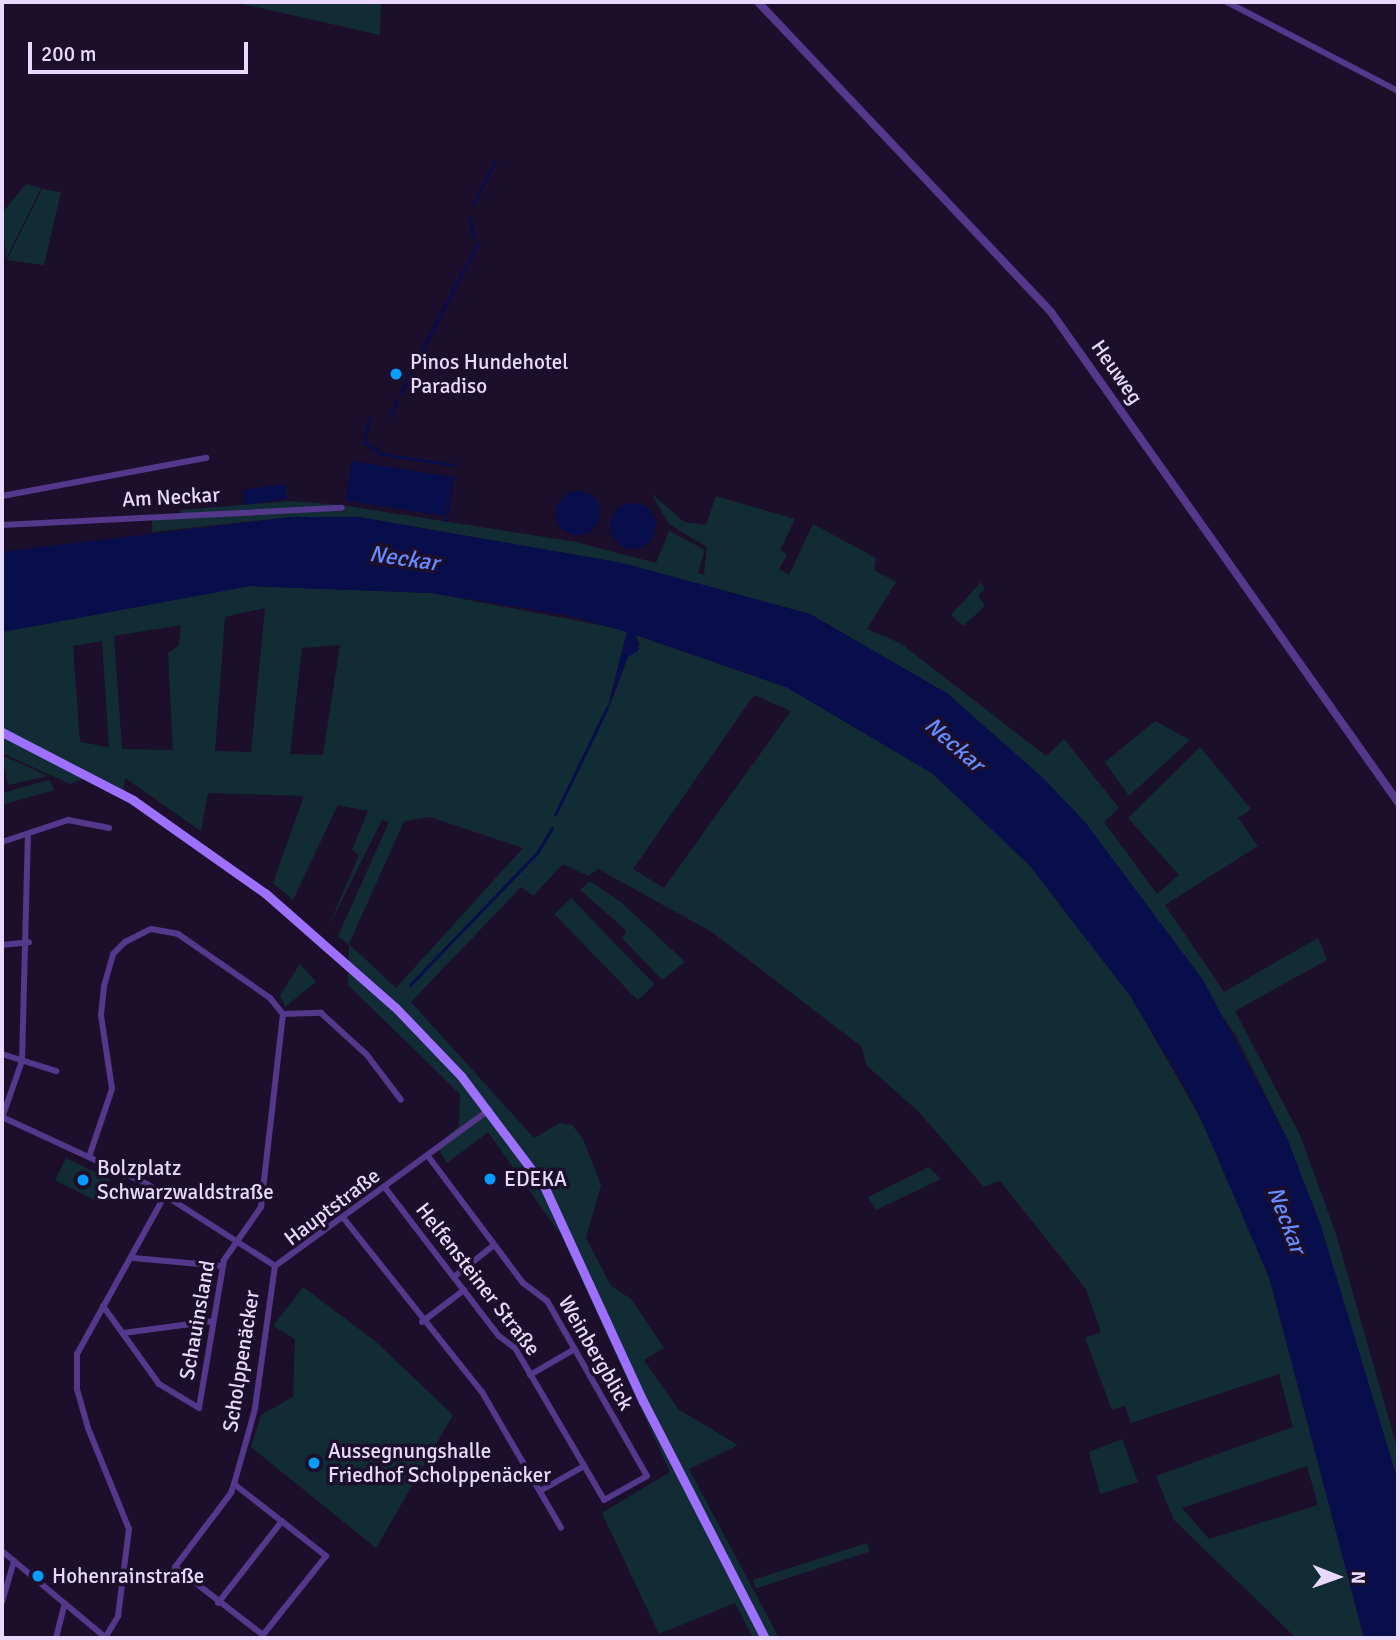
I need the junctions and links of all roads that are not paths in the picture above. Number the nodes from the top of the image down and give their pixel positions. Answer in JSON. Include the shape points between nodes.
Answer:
{"nodes":[{"id":1,"x":758,"y":2,"type":"edge"},
{"id":2,"x":1227,"y":2,"type":"edge"},
{"id":3,"x":1398,"y":91,"type":"edge"},
{"id":4,"x":206,"y":458,"type":"dead end"},
{"id":5,"x":2,"y":496,"type":"edge"},
{"id":6,"x":342,"y":508,"type":"dead end"},
{"id":7,"x":2,"y":525,"type":"edge"},
{"id":8,"x":2,"y":732,"type":"edge"},
{"id":9,"x":1398,"y":802,"type":"edge"},
{"id":10,"x":108,"y":828,"type":"dead end"},
{"id":11,"x":28,"y":836,"type":"junction"},
{"id":12,"x":2,"y":842,"type":"edge"},
{"id":13,"x":29,"y":942,"type":"junction"},
{"id":14,"x":2,"y":946,"type":"edge"},
{"id":15,"x":283,"y":1014,"type":"junction"},
{"id":16,"x":2,"y":1054,"type":"edge"},
{"id":17,"x":22,"y":1061,"type":"junction"},
{"id":18,"x":56,"y":1070,"type":"dead end"},
{"id":19,"x":401,"y":1100,"type":"dead end"},
{"id":20,"x":489,"y":1110,"type":"junction"},
{"id":21,"x":2,"y":1118,"type":"edge"},
{"id":22,"x":428,"y":1156,"type":"junction"},
{"id":23,"x":89,"y":1157,"type":"junction"},
{"id":24,"x":386,"y":1189,"type":"junction"},
{"id":25,"x":165,"y":1195,"type":"junction"},
{"id":26,"x":345,"y":1220,"type":"junction"},
{"id":27,"x":235,"y":1241,"type":"junction"},
{"id":28,"x":494,"y":1245,"type":"junction"},
{"id":29,"x":133,"y":1258,"type":"junction"},
{"id":30,"x":222,"y":1266,"type":"junction"},
{"id":31,"x":275,"y":1266,"type":"junction"},
{"id":32,"x":454,"y":1277,"type":"junction"},
{"id":33,"x":464,"y":1290,"type":"junction"},
{"id":34,"x":103,"y":1306,"type":"junction"},
{"id":35,"x":213,"y":1321,"type":"junction"},
{"id":36,"x":422,"y":1322,"type":"junction"},
{"id":37,"x":123,"y":1333,"type":"junction"},
{"id":38,"x":573,"y":1350,"type":"junction"},
{"id":39,"x":530,"y":1375,"type":"junction"},
{"id":40,"x":584,"y":1466,"type":"junction"},
{"id":41,"x":234,"y":1484,"type":"junction"},
{"id":42,"x":540,"y":1491,"type":"junction"},
{"id":43,"x":604,"y":1500,"type":"joint"},
{"id":44,"x":282,"y":1521,"type":"junction"},
{"id":45,"x":561,"y":1528,"type":"dead end"},
{"id":46,"x":2,"y":1551,"type":"edge"},
{"id":47,"x":13,"y":1561,"type":"junction"},
{"id":48,"x":2,"y":1602,"type":"edge"},
{"id":49,"x":218,"y":1603,"type":"junction"},
{"id":50,"x":64,"y":1607,"type":"junction"},
{"id":51,"x":56,"y":1638,"type":"edge"},
{"id":52,"x":105,"y":1638,"type":"edge"},
{"id":53,"x":765,"y":1638,"type":"edge"}],
"edges":[{"from":1,"to":9,"type":"street","name":"Heuweg","via":[[1051,312]]},
{"from":2,"to":3,"type":"street"},
{"from":4,"to":5,"type":"street","name":"Am Neckar"},
{"from":6,"to":7,"type":"street","name":"Am Neckar"},
{"from":8,"to":20,"type":"main road","via":[[133,800],[265,893],[406,1017]]},
{"from":10,"to":11,"type":"street","via":[[68,820]]},
{"from":11,"to":12,"type":"street"},
{"from":11,"to":13,"type":"street"},
{"from":13,"to":14,"type":"street"},
{"from":13,"to":17,"type":"street"},
{"from":15,"to":19,"type":"street","via":[[321,1013],[367,1055]]},
{"from":15,"to":23,"type":"street","via":[[251,981],[178,934],[150,929],[125,942],[113,954],[104,986],[101,1015],[112,1089]]},
{"from":15,"to":27,"type":"street","name":"Schauinsland","via":[[261,1207]]},
{"from":16,"to":17,"type":"street"},
{"from":17,"to":18,"type":"street"},
{"from":17,"to":21,"type":"street"},
{"from":20,"to":22,"type":"street","name":"Hauptstraße"},
{"from":20,"to":53,"type":"main road","via":[[570,1236],[643,1401]]},
{"from":21,"to":23,"type":"street","name":"Hauptstraße"},
{"from":22,"to":24,"type":"street","name":"Hauptstraße"},
{"from":22,"to":28,"type":"street","name":"Weinbergblick"},
{"from":23,"to":25,"type":"street","name":"Hauptstraße"},
{"from":24,"to":26,"type":"street","name":"Hauptstraße"},
{"from":24,"to":32,"type":"street","name":"Helfensteiner Straße"},
{"from":25,"to":27,"type":"street","name":"Hauptstraße"},
{"from":25,"to":29,"type":"street"},
{"from":26,"to":31,"type":"street","name":"Hauptstraße"},
{"from":26,"to":36,"type":"street"},
{"from":27,"to":30,"type":"street","name":"Schauinsland"},
{"from":27,"to":31,"type":"street","name":"Hauptstraße"},
{"from":28,"to":32,"type":"street"},
{"from":28,"to":38,"type":"street","name":"Weinbergblick","via":[[547,1301]]},
{"from":29,"to":30,"type":"street"},
{"from":29,"to":34,"type":"street"},
{"from":30,"to":35,"type":"street","name":"Schauinsland"},
{"from":31,"to":41,"type":"street","name":"Scholppenäcker","via":[[255,1408]]},
{"from":32,"to":33,"type":"street","name":"Helfensteiner Straße"},
{"from":33,"to":36,"type":"street"},
{"from":33,"to":39,"type":"street","name":"Helfensteiner Straße"},
{"from":34,"to":37,"type":"street"},
{"from":34,"to":52,"type":"street","via":[[77,1354],[77,1377],[88,1428],[129,1529],[118,1616]]},
{"from":35,"to":37,"type":"street"},
{"from":35,"to":37,"type":"street","name":"Schauinsland","via":[[199,1408],[159,1384]]},
{"from":36,"to":42,"type":"street","via":[[482,1392]]},
{"from":38,"to":39,"type":"street"},
{"from":38,"to":43,"type":"street","name":"Weinbergblick","via":[[647,1476]]},
{"from":39,"to":40,"type":"street","name":"Helfensteiner Straße"},
{"from":40,"to":42,"type":"street"},
{"from":40,"to":43,"type":"street","name":"Helfensteiner Straße"},
{"from":41,"to":44,"type":"street"},
{"from":41,"to":49,"type":"street","name":"Scholppenäcker","via":[[175,1567]]},
{"from":42,"to":45,"type":"street"},
{"from":44,"to":49,"type":"street"},
{"from":44,"to":49,"type":"street","via":[[326,1556],[263,1635]]},
{"from":46,"to":47,"type":"street"},
{"from":47,"to":48,"type":"street"},
{"from":47,"to":50,"type":"street"},
{"from":50,"to":51,"type":"street"},
{"from":50,"to":52,"type":"street"}]}
